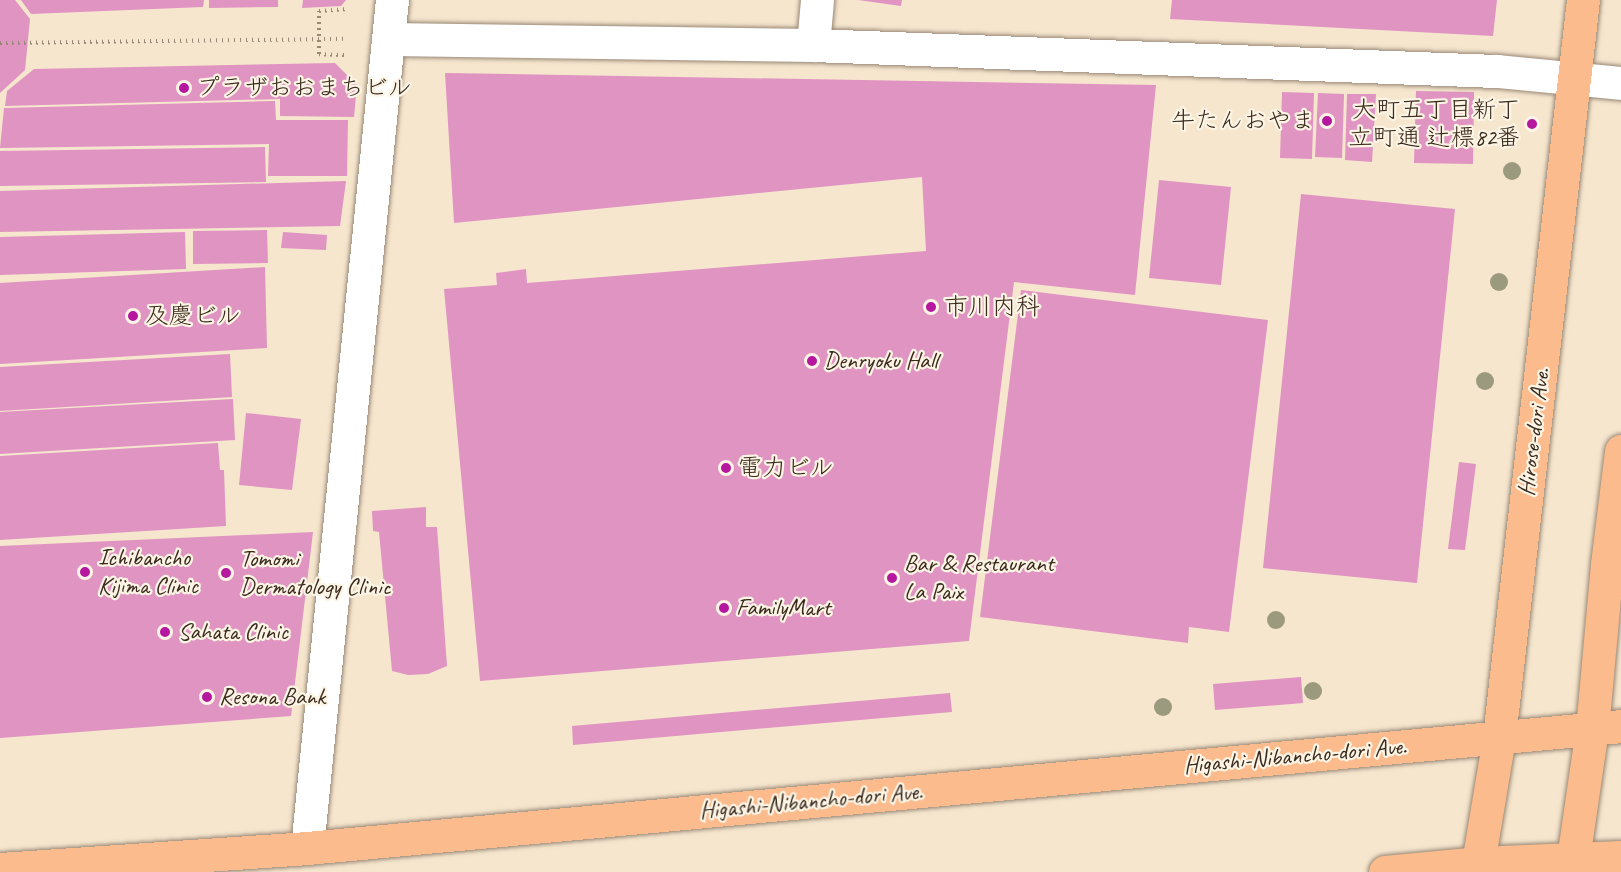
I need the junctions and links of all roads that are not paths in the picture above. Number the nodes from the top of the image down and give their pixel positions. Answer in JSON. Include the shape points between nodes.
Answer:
{"nodes":[{"id":1,"x":392,"y":0,"type":"edge"},
{"id":2,"x":817,"y":0,"type":"edge"},
{"id":3,"x":1583,"y":0,"type":"edge"},
{"id":4,"x":388,"y":39,"type":"junction"},
{"id":5,"x":813,"y":45,"type":"junction"},
{"id":6,"x":1575,"y":78,"type":"junction"},
{"id":7,"x":1621,"y":83,"type":"edge"},
{"id":8,"x":1621,"y":451,"type":"edge"},
{"id":9,"x":1606,"y":727,"type":"edge"},
{"id":10,"x":1499,"y":737,"type":"junction"},
{"id":11,"x":307,"y":848,"type":"junction"},
{"id":12,"x":1621,"y":857,"type":"edge"},
{"id":13,"x":1573,"y":859,"type":"junction"},
{"id":14,"x":1478,"y":863,"type":"junction"},
{"id":15,"x":0,"y":868,"type":"edge"},
{"id":16,"x":1385,"y":872,"type":"edge"}],
"edges":[{"from":1,"to":4,"type":"street"},
{"from":2,"to":5,"type":"street"},
{"from":3,"to":6,"type":"highway","name":"Hirose-dori Ave."},
{"from":4,"to":5,"type":"street"},
{"from":4,"to":11,"type":"street"},
{"from":5,"to":6,"type":"street","via":[[1497,71]]},
{"from":6,"to":7,"type":"street"},
{"from":6,"to":10,"type":"highway","name":"Hirose-dori Ave."},
{"from":8,"to":9,"type":"highway","via":[[1607,564]]},
{"from":9,"to":10,"type":"highway","name":"Higashi-Nibancho-dori Ave."},
{"from":9,"to":13,"type":"highway"},
{"from":10,"to":11,"type":"highway","name":"Higashi-Nibancho-dori Ave."},
{"from":10,"to":14,"type":"highway","name":"Hirose-dori Ave."},
{"from":11,"to":15,"type":"highway","name":"Higashi-Nibancho-dori Ave."},
{"from":12,"to":13,"type":"highway"},
{"from":13,"to":14,"type":"highway"},
{"from":14,"to":16,"type":"highway"}]}
